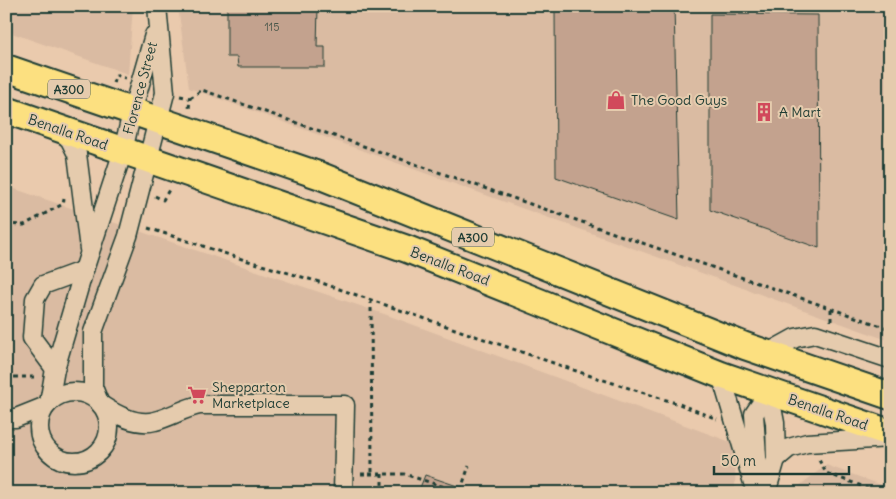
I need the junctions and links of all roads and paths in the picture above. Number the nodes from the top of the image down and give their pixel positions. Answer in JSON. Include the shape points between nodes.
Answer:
{"nodes":[{"id":1,"x":157,"y":6,"type":"edge"},
{"id":2,"x":157,"y":25,"type":"junction"},
{"id":3,"x":6,"y":68,"type":"edge"},
{"id":4,"x":190,"y":98,"type":"dead end"},
{"id":5,"x":6,"y":110,"type":"edge"},
{"id":6,"x":132,"y":112,"type":"junction"},
{"id":7,"x":158,"y":120,"type":"junction"},
{"id":8,"x":58,"y":128,"type":"junction"},
{"id":9,"x":123,"y":152,"type":"junction"},
{"id":10,"x":148,"y":160,"type":"junction"},
{"id":11,"x":64,"y":195,"type":"dead end"},
{"id":12,"x":6,"y":224,"type":"edge"},
{"id":13,"x":140,"y":225,"type":"dead end"},
{"id":14,"x":86,"y":262,"type":"junction"},
{"id":15,"x":371,"y":300,"type":"junction"},
{"id":16,"x":890,"y":329,"type":"edge"},
{"id":17,"x":776,"y":357,"type":"junction"},
{"id":18,"x":890,"y":359,"type":"edge"},
{"id":19,"x":55,"y":369,"type":"junction"},
{"id":20,"x":720,"y":375,"type":"junction"},
{"id":21,"x":769,"y":392,"type":"junction"},
{"id":22,"x":890,"y":396,"type":"edge"},
{"id":23,"x":48,"y":404,"type":"junction"},
{"id":24,"x":101,"y":404,"type":"junction"},
{"id":25,"x":6,"y":418,"type":"edge"},
{"id":26,"x":715,"y":420,"type":"dead end"},
{"id":27,"x":890,"y":433,"type":"edge"},
{"id":28,"x":890,"y":438,"type":"edge"},
{"id":29,"x":776,"y":459,"type":"junction"},
{"id":30,"x":469,"y":466,"type":"dead end"},
{"id":31,"x":382,"y":474,"type":"junction"},
{"id":32,"x":461,"y":492,"type":"edge"},
{"id":33,"x":343,"y":493,"type":"edge"},
{"id":34,"x":382,"y":493,"type":"edge"},
{"id":35,"x":758,"y":493,"type":"edge"},
{"id":36,"x":766,"y":493,"type":"edge"}],
"edges":[{"from":1,"to":2,"type":"street","name":"Florence Street"},
{"from":2,"to":6,"type":"street","name":"Florence Street"},
{"from":2,"to":7,"type":"street","name":"Florence Street","via":[[165,93]]},
{"from":3,"to":6,"type":"highway","number":"A300"},
{"from":4,"to":16,"type":"path","via":[[202,90]]},
{"from":5,"to":8,"type":"highway","name":"Benalla Road","number":"A300"},
{"from":6,"to":7,"type":"highway","number":"A300"},
{"from":6,"to":9,"type":"street","name":"Florence Street"},
{"from":7,"to":10,"type":"street","name":"Florence Street"},
{"from":7,"to":17,"type":"highway","number":"A300","via":[[347,186]]},
{"from":8,"to":9,"type":"highway","name":"Benalla Road","number":"A300"},
{"from":8,"to":14,"type":"street","via":[[70,140],[77,154]]},
{"from":9,"to":10,"type":"highway","name":"Benalla Road","number":"A300"},
{"from":9,"to":14,"type":"street","name":"Florence Street"},
{"from":10,"to":20,"type":"highway","name":"Benalla Road","number":"A300","via":[[426,256]]},
{"from":10,"to":24,"type":"street","name":"Florence Street","via":[[128,236],[93,332],[93,387]]},
{"from":11,"to":12,"type":"path","via":[[63,204],[24,225]]},
{"from":13,"to":15,"type":"path"},
{"from":14,"to":19,"type":"street","name":"Florence Street"},
{"from":14,"to":19,"type":"street","via":[[43,285],[34,299],[32,338]]},
{"from":15,"to":26,"type":"path","via":[[680,404]]},
{"from":15,"to":31,"type":"path","via":[[371,474]]},
{"from":17,"to":18,"type":"street","via":[[795,338],[816,334]]},
{"from":17,"to":21,"type":"highway"},
{"from":17,"to":22,"type":"highway","number":"A300"},
{"from":19,"to":23,"type":"street","name":"Florence Street"},
{"from":20,"to":21,"type":"highway","name":"Benalla Road","number":"A300"},
{"from":20,"to":35,"type":"street"},
{"from":21,"to":27,"type":"highway","name":"Benalla Road","number":"A300"},
{"from":21,"to":29,"type":"street","via":[[775,423]]},
{"from":21,"to":35,"type":"street","via":[[754,414]]},
{"from":23,"to":24,"type":"street","via":[[68,393],[80,393]]},
{"from":23,"to":24,"type":"street","via":[[39,423],[42,441],[56,457],[78,462],[98,453],[104,445],[109,425]]},
{"from":23,"to":25,"type":"street","via":[[16,418]]},
{"from":24,"to":33,"type":"street","via":[[128,420],[154,422],[187,407],[200,405],[345,405]]},
{"from":28,"to":29,"type":"street","via":[[807,443],[788,448]]},
{"from":29,"to":36,"type":"street"},
{"from":30,"to":32,"type":"path"},
{"from":31,"to":32,"type":"path","via":[[404,474]]},
{"from":31,"to":34,"type":"path"}]}
